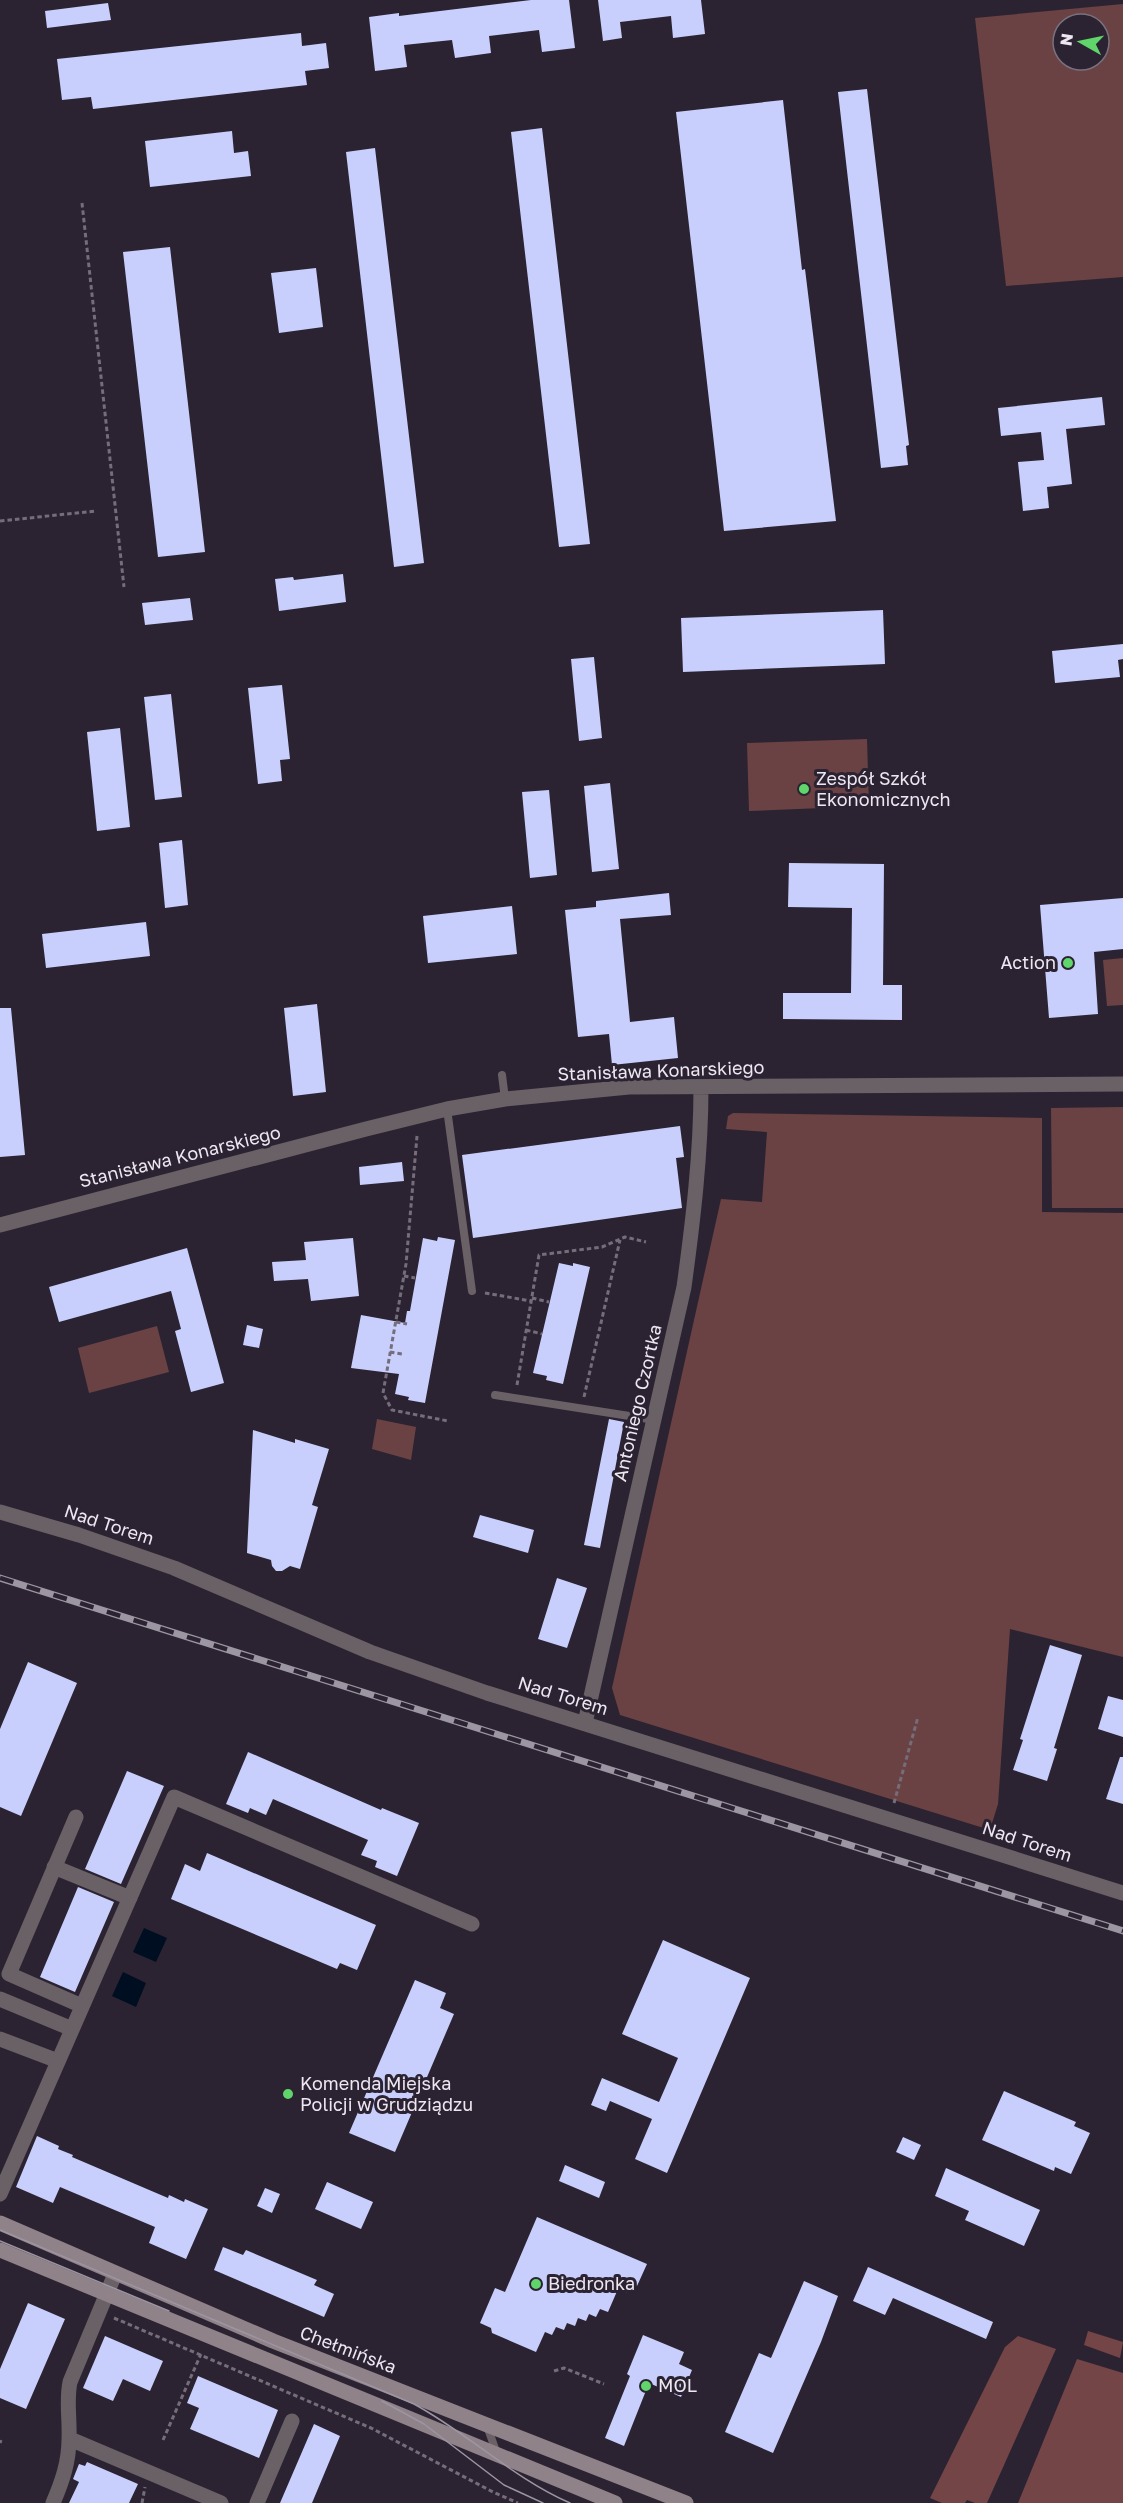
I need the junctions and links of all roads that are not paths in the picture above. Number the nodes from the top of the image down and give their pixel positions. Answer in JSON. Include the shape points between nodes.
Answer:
{"nodes":[{"id":1,"x":502,"y":1075,"type":"dead end"},
{"id":2,"x":1123,"y":1084,"type":"edge"},
{"id":3,"x":701,"y":1087,"type":"junction"},
{"id":4,"x":505,"y":1099,"type":"junction"},
{"id":5,"x":447,"y":1109,"type":"junction"},
{"id":6,"x":0,"y":1225,"type":"edge"},
{"id":7,"x":472,"y":1291,"type":"road end"},
{"id":8,"x":495,"y":1395,"type":"dead end"},
{"id":9,"x":655,"y":1419,"type":"junction"},
{"id":10,"x":0,"y":1512,"type":"edge"},
{"id":11,"x":585,"y":1723,"type":"junction"},
{"id":12,"x":76,"y":1817,"type":"dead end"},
{"id":13,"x":54,"y":1867,"type":"junction"},
{"id":14,"x":1123,"y":1893,"type":"edge"},
{"id":15,"x":130,"y":1898,"type":"junction"},
{"id":16,"x":472,"y":1924,"type":"dead end"},
{"id":17,"x":0,"y":1998,"type":"edge"},
{"id":18,"x":82,"y":2006,"type":"junction"},
{"id":19,"x":72,"y":2029,"type":"junction"},
{"id":20,"x":0,"y":2039,"type":"edge"},
{"id":21,"x":58,"y":2061,"type":"junction"},
{"id":22,"x":0,"y":2194,"type":"edge"},
{"id":23,"x":0,"y":2223,"type":"edge"},
{"id":24,"x":0,"y":2250,"type":"edge"},
{"id":25,"x":115,"y":2274,"type":"junction"},
{"id":26,"x":107,"y":2294,"type":"junction"},
{"id":27,"x":292,"y":2421,"type":"dead end"},
{"id":28,"x":486,"y":2424,"type":"junction"},
{"id":29,"x":69,"y":2439,"type":"junction"},
{"id":30,"x":497,"y":2454,"type":"junction"},
{"id":31,"x":53,"y":2503,"type":"edge"},
{"id":32,"x":221,"y":2503,"type":"edge"},
{"id":33,"x":257,"y":2503,"type":"edge"},
{"id":34,"x":615,"y":2503,"type":"edge"},
{"id":35,"x":686,"y":2503,"type":"edge"}],
"edges":[{"from":1,"to":4,"type":"lane"},
{"from":2,"to":3,"type":"street","name":"Stanisława Konarskiego"},
{"from":3,"to":4,"type":"street","name":"Stanisława Konarskiego","via":[[629,1088]]},
{"from":3,"to":9,"type":"street","name":"Antoniego Czortka","via":[[685,1277]]},
{"from":4,"to":5,"type":"street","name":"Stanisława Konarskiego"},
{"from":5,"to":6,"type":"street","name":"Stanisława Konarskiego"},
{"from":5,"to":7,"type":"lane"},
{"from":8,"to":9,"type":"lane"},
{"from":9,"to":11,"type":"street","name":"Antoniego Czortka"},
{"from":10,"to":11,"type":"street","name":"Nad Torem","via":[[174,1568],[370,1652]]},
{"from":11,"to":14,"type":"street","name":"Nad Torem"},
{"from":12,"to":13,"type":"street"},
{"from":13,"to":15,"type":"street"},
{"from":13,"to":18,"type":"street","via":[[9,1974]]},
{"from":15,"to":16,"type":"street","via":[[174,1797]]},
{"from":15,"to":18,"type":"street"},
{"from":17,"to":19,"type":"street"},
{"from":18,"to":19,"type":"street"},
{"from":19,"to":21,"type":"street"},
{"from":20,"to":21,"type":"street"},
{"from":21,"to":22,"type":"street"},
{"from":23,"to":25,"type":"main road","name":"Chełmińska"},
{"from":24,"to":26,"type":"main road"},
{"from":25,"to":26,"type":"street"},
{"from":25,"to":28,"type":"main road","name":"Chełmińska","via":[[273,2342]]},
{"from":26,"to":29,"type":"street","via":[[70,2382]]},
{"from":26,"to":30,"type":"main road"},
{"from":27,"to":33,"type":"street"},
{"from":28,"to":30,"type":"lane"},
{"from":28,"to":35,"type":"main road","name":"Chełmińska"},
{"from":29,"to":31,"type":"street","via":[[64,2476]]},
{"from":29,"to":32,"type":"street"},
{"from":30,"to":34,"type":"main road"}]}
